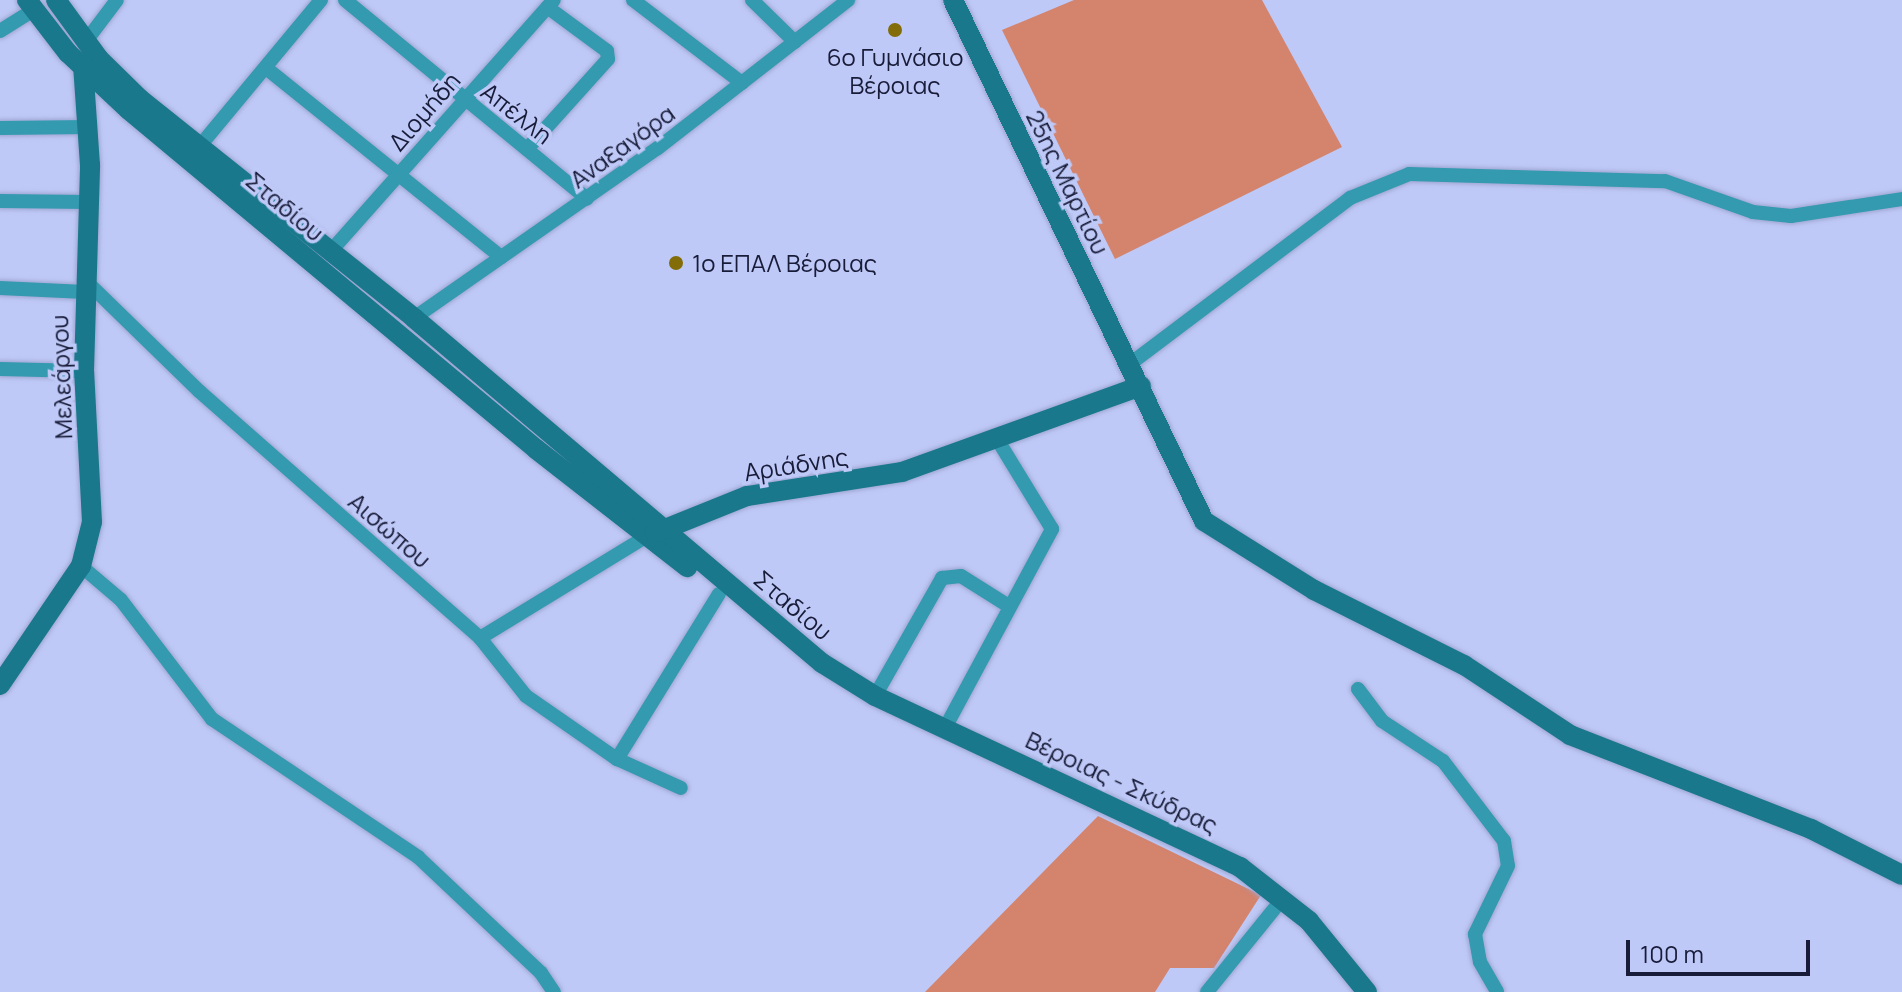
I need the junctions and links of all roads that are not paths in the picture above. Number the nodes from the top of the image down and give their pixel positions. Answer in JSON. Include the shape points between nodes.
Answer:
{"nodes":[{"id":1,"x":56,"y":0,"type":"edge"},
{"id":2,"x":117,"y":0,"type":"edge"},
{"id":3,"x":321,"y":0,"type":"edge"},
{"id":4,"x":345,"y":0,"type":"edge"},
{"id":5,"x":633,"y":0,"type":"edge"},
{"id":6,"x":752,"y":0,"type":"edge"},
{"id":7,"x":848,"y":0,"type":"edge"},
{"id":8,"x":953,"y":0,"type":"edge"},
{"id":9,"x":551,"y":4,"type":"edge"},
{"id":10,"x":30,"y":5,"type":"edge"},
{"id":11,"x":0,"y":31,"type":"edge"},
{"id":12,"x":86,"y":41,"type":"junction"},
{"id":13,"x":795,"y":42,"type":"junction"},
{"id":14,"x":83,"y":68,"type":"junction"},
{"id":15,"x":266,"y":68,"type":"junction"},
{"id":16,"x":742,"y":83,"type":"junction"},
{"id":17,"x":463,"y":98,"type":"junction"},
{"id":18,"x":89,"y":127,"type":"junction"},
{"id":19,"x":0,"y":128,"type":"edge"},
{"id":20,"x":199,"y":147,"type":"junction"},
{"id":21,"x":527,"y":149,"type":"junction"},
{"id":22,"x":398,"y":176,"type":"junction"},
{"id":23,"x":587,"y":199,"type":"junction"},
{"id":24,"x":1902,"y":199,"type":"edge"},
{"id":25,"x":0,"y":201,"type":"edge"},
{"id":26,"x":89,"y":202,"type":"junction"},
{"id":27,"x":330,"y":252,"type":"junction"},
{"id":28,"x":501,"y":257,"type":"junction"},
{"id":29,"x":85,"y":286,"type":"junction"},
{"id":30,"x":0,"y":288,"type":"edge"},
{"id":31,"x":414,"y":318,"type":"junction"},
{"id":32,"x":1130,"y":364,"type":"junction"},
{"id":33,"x":0,"y":369,"type":"edge"},
{"id":34,"x":84,"y":371,"type":"junction"},
{"id":35,"x":1141,"y":386,"type":"junction"},
{"id":36,"x":997,"y":439,"type":"junction"},
{"id":37,"x":656,"y":532,"type":"junction"},
{"id":38,"x":81,"y":566,"type":"junction"},
{"id":39,"x":719,"y":594,"type":"junction"},
{"id":40,"x":1007,"y":605,"type":"junction"},
{"id":41,"x":480,"y":638,"type":"junction"},
{"id":42,"x":822,"y":663,"type":"junction"},
{"id":43,"x":0,"y":685,"type":"edge"},
{"id":44,"x":1358,"y":689,"type":"dead end"},
{"id":45,"x":875,"y":696,"type":"junction"},
{"id":46,"x":945,"y":728,"type":"junction"},
{"id":47,"x":617,"y":759,"type":"junction"},
{"id":48,"x":681,"y":788,"type":"dead end"},
{"id":49,"x":1902,"y":875,"type":"edge"},
{"id":50,"x":1283,"y":898,"type":"junction"},
{"id":51,"x":554,"y":992,"type":"edge"},
{"id":52,"x":1207,"y":992,"type":"edge"},
{"id":53,"x":1367,"y":992,"type":"edge"},
{"id":54,"x":1497,"y":992,"type":"edge"}],
"edges":[{"from":1,"to":12,"type":"main road","name":"Σταδίου"},
{"from":2,"to":12,"type":"street"},
{"from":3,"to":15,"type":"street"},
{"from":4,"to":17,"type":"street","name":"Απέλλη"},
{"from":5,"to":16,"type":"street"},
{"from":6,"to":13,"type":"street"},
{"from":7,"to":13,"type":"street","name":"Αναξαγόρα"},
{"from":8,"to":32,"type":"main road","name":"25ης Μαρτίου"},
{"from":9,"to":17,"type":"street","name":"Διομήδη"},
{"from":9,"to":21,"type":"street","via":[[607,51],[608,59]]},
{"from":10,"to":11,"type":"street"},
{"from":10,"to":14,"type":"main road","name":"Σταδίου"},
{"from":12,"to":14,"type":"main road","name":"Μελεάργου"},
{"from":12,"to":20,"type":"main road","name":"Σταδίου","via":[[126,86]]},
{"from":13,"to":16,"type":"street","name":"Αναξαγόρα"},
{"from":14,"to":18,"type":"main road","name":"Μελεάργου"},
{"from":14,"to":37,"type":"main road","name":"Σταδίου","via":[[536,449]]},
{"from":15,"to":20,"type":"street"},
{"from":15,"to":22,"type":"street"},
{"from":16,"to":23,"type":"street","name":"Αναξαγόρα"},
{"from":17,"to":21,"type":"street","name":"Απέλλη"},
{"from":17,"to":22,"type":"street","name":"Διομήδη"},
{"from":18,"to":19,"type":"street"},
{"from":18,"to":26,"type":"main road","name":"Μελεάργου"},
{"from":20,"to":27,"type":"main road","name":"Σταδίου"},
{"from":21,"to":23,"type":"street","name":"Απέλλη"},
{"from":22,"to":27,"type":"street","name":"Διομήδη"},
{"from":22,"to":28,"type":"street"},
{"from":23,"to":28,"type":"street","name":"Αναξαγόρα"},
{"from":24,"to":32,"type":"street","via":[[1791,216],[1753,212],[1665,181],[1409,174],[1350,198]]},
{"from":25,"to":26,"type":"street"},
{"from":26,"to":29,"type":"main road","name":"Μελεάργου"},
{"from":27,"to":31,"type":"main road","name":"Σταδίου"},
{"from":28,"to":31,"type":"street","name":"Αναξαγόρα"},
{"from":29,"to":30,"type":"street"},
{"from":29,"to":34,"type":"main road","name":"Μελεάργου"},
{"from":29,"to":41,"type":"street","name":"Αισώπου"},
{"from":31,"to":37,"type":"main road","name":"Σταδίου"},
{"from":32,"to":35,"type":"main road","name":"25ης Μαρτίου"},
{"from":33,"to":34,"type":"street"},
{"from":34,"to":38,"type":"main road","name":"Μελεάργου","via":[[93,504]]},
{"from":35,"to":36,"type":"main road","name":"Αριάδνης"},
{"from":35,"to":49,"type":"main road","name":"25ης Μαρτίου","via":[[1204,521],[1249,553],[1464,665],[1570,735],[1811,829]]},
{"from":36,"to":37,"type":"main road","name":"Αριάδνης","via":[[902,472],[747,496]]},
{"from":36,"to":40,"type":"street","via":[[1052,527]]},
{"from":37,"to":39,"type":"main road","name":"Σταδίου"},
{"from":37,"to":41,"type":"street","name":"Αριάδνης"},
{"from":37,"to":42,"type":"main road","name":"Σταδίου"},
{"from":38,"to":43,"type":"main road","name":"Μελεάργου"},
{"from":38,"to":51,"type":"street","via":[[121,600],[212,719],[418,857],[541,973]]},
{"from":39,"to":42,"type":"main road","name":"Σταδίου","via":[[804,659]]},
{"from":39,"to":47,"type":"street"},
{"from":40,"to":45,"type":"street","via":[[961,576],[942,578]]},
{"from":40,"to":46,"type":"street"},
{"from":41,"to":47,"type":"street","name":"Αισώπου","via":[[526,696]]},
{"from":42,"to":45,"type":"main road","name":"Βέροιας - Σκύδρας"},
{"from":44,"to":54,"type":"street","via":[[1382,721],[1443,761],[1504,841],[1508,866],[1475,934],[1480,962]]},
{"from":45,"to":46,"type":"main road","name":"Βέροιας - Σκύδρας"},
{"from":46,"to":50,"type":"main road","name":"Βέροιας - Σκύδρας","via":[[1197,845]]},
{"from":47,"to":48,"type":"street","name":"Αισώπου"},
{"from":50,"to":52,"type":"street"},
{"from":50,"to":53,"type":"main road","name":"Βέροιας - Σκύδρας"}]}
